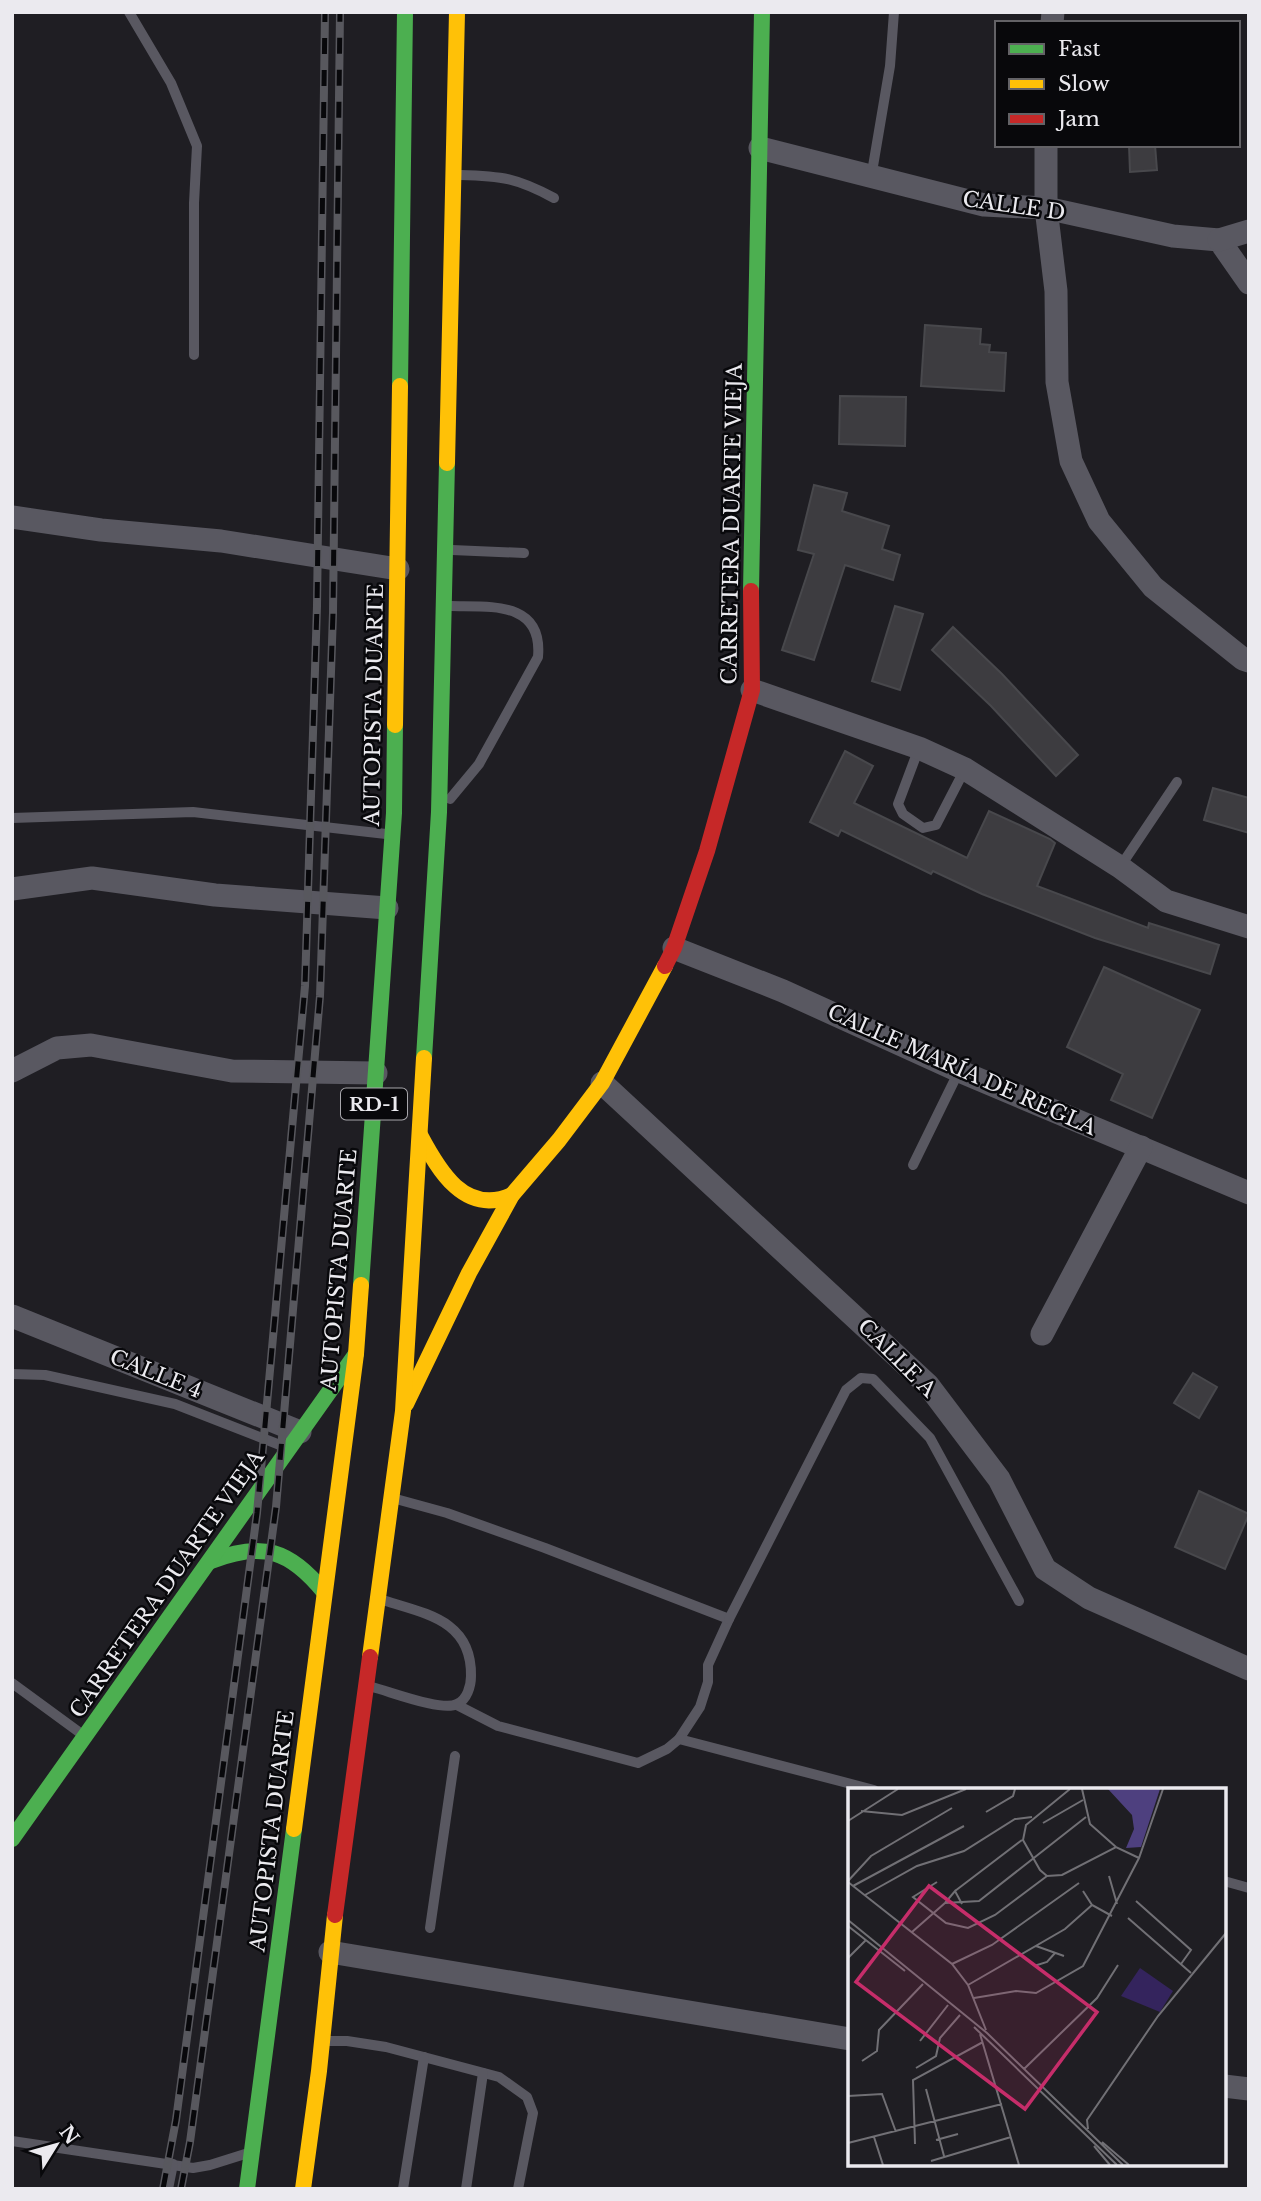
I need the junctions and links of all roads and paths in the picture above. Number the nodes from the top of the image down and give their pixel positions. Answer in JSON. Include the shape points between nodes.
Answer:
{"nodes":[{"id":1,"x":129,"y":12,"type":"edge"},
{"id":2,"x":405,"y":12,"type":"edge"},
{"id":3,"x":457,"y":12,"type":"edge"},
{"id":4,"x":762,"y":12,"type":"edge"},
{"id":5,"x":894,"y":12,"type":"edge"},
{"id":6,"x":1046,"y":147,"type":"edge"},
{"id":7,"x":760,"y":148,"type":"junction"},
{"id":8,"x":454,"y":175,"type":"junction"},
{"id":9,"x":871,"y":178,"type":"junction"},
{"id":10,"x":554,"y":198,"type":"dead end"},
{"id":11,"x":1046,"y":208,"type":"junction"},
{"id":12,"x":1249,"y":231,"type":"edge"},
{"id":13,"x":1219,"y":240,"type":"junction"},
{"id":14,"x":1249,"y":283,"type":"edge"},
{"id":15,"x":194,"y":355,"type":"dead end"},
{"id":16,"x":12,"y":517,"type":"edge"},
{"id":17,"x":445,"y":550,"type":"junction"},
{"id":18,"x":524,"y":554,"type":"dead end"},
{"id":19,"x":398,"y":569,"type":"junction"},
{"id":20,"x":444,"y":606,"type":"junction"},
{"id":21,"x":1249,"y":661,"type":"edge"},
{"id":22,"x":752,"y":690,"type":"junction"},
{"id":23,"x":919,"y":748,"type":"junction"},
{"id":24,"x":965,"y":769,"type":"junction"},
{"id":25,"x":1177,"y":782,"type":"dead end"},
{"id":26,"x":439,"y":812,"type":"junction"},
{"id":27,"x":12,"y":818,"type":"edge"},
{"id":28,"x":393,"y":835,"type":"junction"},
{"id":29,"x":1120,"y":867,"type":"junction"},
{"id":30,"x":12,"y":889,"type":"edge"},
{"id":31,"x":387,"y":908,"type":"junction"},
{"id":32,"x":1249,"y":927,"type":"edge"},
{"id":33,"x":674,"y":948,"type":"junction"},
{"id":34,"x":12,"y":1071,"type":"edge"},
{"id":35,"x":959,"y":1072,"type":"junction"},
{"id":36,"x":376,"y":1073,"type":"junction"},
{"id":37,"x":602,"y":1083,"type":"junction"},
{"id":38,"x":420,"y":1135,"type":"junction"},
{"id":39,"x":1141,"y":1147,"type":"junction"},
{"id":40,"x":913,"y":1165,"type":"dead end"},
{"id":41,"x":1249,"y":1193,"type":"edge"},
{"id":42,"x":512,"y":1195,"type":"junction"},
{"id":43,"x":12,"y":1316,"type":"edge"},
{"id":44,"x":1042,"y":1334,"type":"dead end"},
{"id":45,"x":356,"y":1354,"type":"junction"},
{"id":46,"x":12,"y":1374,"type":"edge"},
{"id":47,"x":403,"y":1411,"type":"junction"},
{"id":48,"x":295,"y":1440,"type":"junction"},
{"id":49,"x":391,"y":1497,"type":"junction"},
{"id":50,"x":211,"y":1561,"type":"junction"},
{"id":51,"x":324,"y":1592,"type":"junction"},
{"id":52,"x":378,"y":1598,"type":"junction"},
{"id":53,"x":1019,"y":1601,"type":"dead end"},
{"id":54,"x":729,"y":1619,"type":"junction"},
{"id":55,"x":1249,"y":1669,"type":"edge"},
{"id":56,"x":12,"y":1683,"type":"edge"},
{"id":57,"x":366,"y":1685,"type":"junction"},
{"id":58,"x":457,"y":1705,"type":"junction"},
{"id":59,"x":85,"y":1736,"type":"junction"},
{"id":60,"x":679,"y":1739,"type":"junction"},
{"id":61,"x":455,"y":1756,"type":"dead end"},
{"id":62,"x":866,"y":1788,"type":"edge"},
{"id":63,"x":12,"y":1839,"type":"edge"},
{"id":64,"x":1226,"y":1882,"type":"edge"},
{"id":65,"x":1249,"y":1888,"type":"edge"},
{"id":66,"x":430,"y":1928,"type":"dead end"},
{"id":67,"x":330,"y":1952,"type":"junction"},
{"id":68,"x":848,"y":2039,"type":"edge"},
{"id":69,"x":322,"y":2041,"type":"junction"},
{"id":70,"x":424,"y":2057,"type":"junction"},
{"id":71,"x":483,"y":2073,"type":"junction"},
{"id":72,"x":1226,"y":2086,"type":"edge"},
{"id":73,"x":1249,"y":2089,"type":"edge"},
{"id":74,"x":12,"y":2141,"type":"edge"},
{"id":75,"x":251,"y":2152,"type":"junction"},
{"id":76,"x":173,"y":2164,"type":"junction"},
{"id":77,"x":168,"y":2189,"type":"edge"},
{"id":78,"x":247,"y":2189,"type":"edge"},
{"id":79,"x":303,"y":2189,"type":"edge"},
{"id":80,"x":403,"y":2189,"type":"edge"},
{"id":81,"x":466,"y":2189,"type":"edge"},
{"id":82,"x":518,"y":2189,"type":"edge"}],
"edges":[{"from":1,"to":15,"type":"lane","via":[[171,83],[197,146]]},
{"from":2,"to":19,"type":"main road","name":"AUTOPISTA DUARTE","number":"RD-1"},
{"from":3,"to":8,"type":"main road","number":"RD-1"},
{"from":4,"to":7,"type":"main road","name":"CARRETERA DUARTE VIEJA"},
{"from":5,"to":9,"type":"lane"},
{"from":6,"to":11,"type":"street"},
{"from":7,"to":9,"type":"street","name":"CALLE D"},
{"from":7,"to":22,"type":"main road","name":"CARRETERA DUARTE VIEJA","via":[[750,553]]},
{"from":8,"to":10,"type":"lane","via":[[515,180]]},
{"from":8,"to":17,"type":"main road","number":"RD-1"},
{"from":9,"to":11,"type":"street","name":"CALLE D","via":[[984,205]]},
{"from":11,"to":13,"type":"street","name":"CALLE D","via":[[1173,236]]},
{"from":11,"to":21,"type":"street","via":[[1056,291],[1057,382],[1071,461],[1099,521],[1153,587]]},
{"from":12,"to":13,"type":"street"},
{"from":13,"to":14,"type":"street"},
{"from":16,"to":19,"type":"street","via":[[221,541]]},
{"from":17,"to":18,"type":"lane"},
{"from":17,"to":20,"type":"main road","number":"RD-1"},
{"from":19,"to":28,"type":"main road","name":"AUTOPISTA DUARTE","number":"RD-1"},
{"from":20,"to":26,"type":"main road","number":"RD-1"},
{"from":20,"to":26,"type":"lane","via":[[506,607],[523,616],[540,640],[538,657],[479,764]]},
{"from":22,"to":23,"type":"street"},
{"from":22,"to":33,"type":"main road","name":"CARRETERA DUARTE VIEJA","via":[[707,851]]},
{"from":23,"to":24,"type":"street"},
{"from":23,"to":24,"type":"lane","via":[[898,804],[903,814],[923,828],[936,825]]},
{"from":24,"to":29,"type":"street"},
{"from":25,"to":29,"type":"lane"},
{"from":26,"to":38,"type":"main road","number":"RD-1"},
{"from":27,"to":28,"type":"lane","via":[[193,812]]},
{"from":28,"to":31,"type":"main road","name":"AUTOPISTA DUARTE","number":"RD-1"},
{"from":29,"to":32,"type":"street","via":[[1166,901]]},
{"from":30,"to":31,"type":"street","via":[[92,878],[215,895]]},
{"from":31,"to":36,"type":"main road","name":"AUTOPISTA DUARTE","number":"RD-1"},
{"from":33,"to":35,"type":"street","name":"CALLE MARÍA DE REGLA","via":[[783,991]]},
{"from":33,"to":37,"type":"main road","name":"CARRETERA DUARTE VIEJA"},
{"from":34,"to":36,"type":"street","via":[[57,1048],[91,1045],[232,1071]]},
{"from":35,"to":39,"type":"street","name":"CALLE MARÍA DE REGLA"},
{"from":35,"to":40,"type":"lane"},
{"from":36,"to":45,"type":"main road","name":"AUTOPISTA DUARTE","number":"RD-1"},
{"from":37,"to":42,"type":"main road","name":"CARRETERA DUARTE VIEJA"},
{"from":37,"to":55,"type":"street","name":"CALLE A","via":[[928,1385],[999,1479],[1045,1569],[1089,1598]]},
{"from":38,"to":42,"type":"main road","via":[[461,1191],[482,1202]]},
{"from":38,"to":47,"type":"main road","number":"RD-1"},
{"from":39,"to":41,"type":"street","name":"CALLE MARÍA DE REGLA"},
{"from":39,"to":44,"type":"street"},
{"from":42,"to":47,"type":"main road","name":"CARRETERA DUARTE VIEJA"},
{"from":43,"to":48,"type":"street","name":"CALLE 4"},
{"from":45,"to":48,"type":"main road","name":"CARRETERA DUARTE VIEJA"},
{"from":45,"to":51,"type":"main road","name":"AUTOPISTA DUARTE","number":"RD-1"},
{"from":46,"to":48,"type":"lane","via":[[45,1375],[175,1404]]},
{"from":47,"to":49,"type":"main road","number":"RD-1"},
{"from":48,"to":50,"type":"main road","name":"CARRETERA DUARTE VIEJA"},
{"from":49,"to":52,"type":"main road","number":"RD-1"},
{"from":49,"to":54,"type":"lane","via":[[545,1548]]},
{"from":50,"to":51,"type":"main road","via":[[248,1549],[275,1553],[312,1574]]},
{"from":50,"to":59,"type":"main road","name":"CARRETERA DUARTE VIEJA"},
{"from":51,"to":75,"type":"main road","name":"AUTOPISTA DUARTE","number":"RD-1"},
{"from":52,"to":57,"type":"main road","number":"RD-1"},
{"from":52,"to":58,"type":"lane","via":[[438,1617],[457,1633],[467,1650],[471,1683]]},
{"from":53,"to":54,"type":"lane","via":[[930,1438],[873,1379],[861,1378],[846,1390]]},
{"from":54,"to":60,"type":"lane","via":[[708,1665],[700,1707]]},
{"from":56,"to":59,"type":"lane"},
{"from":57,"to":58,"type":"lane","via":[[442,1706]]},
{"from":57,"to":67,"type":"main road","number":"RD-1"},
{"from":58,"to":60,"type":"lane","via":[[498,1726],[638,1763]]},
{"from":59,"to":63,"type":"main road","name":"CARRETERA DUARTE VIEJA"},
{"from":60,"to":62,"type":"lane"},
{"from":61,"to":66,"type":"lane"},
{"from":64,"to":65,"type":"lane"},
{"from":67,"to":68,"type":"street"},
{"from":67,"to":69,"type":"main road","number":"RD-1"},
{"from":69,"to":70,"type":"lane","via":[[386,2047]]},
{"from":69,"to":79,"type":"main road","number":"RD-1"},
{"from":70,"to":71,"type":"lane"},
{"from":70,"to":80,"type":"lane"},
{"from":71,"to":81,"type":"lane"},
{"from":71,"to":82,"type":"lane","via":[[499,2077],[527,2097],[533,2113]]},
{"from":72,"to":73,"type":"street"},
{"from":74,"to":76,"type":"lane"},
{"from":75,"to":76,"type":"lane","via":[[192,2168]]},
{"from":75,"to":78,"type":"main road","name":"AUTOPISTA DUARTE","number":"RD-1"},
{"from":76,"to":77,"type":"lane"}]}
